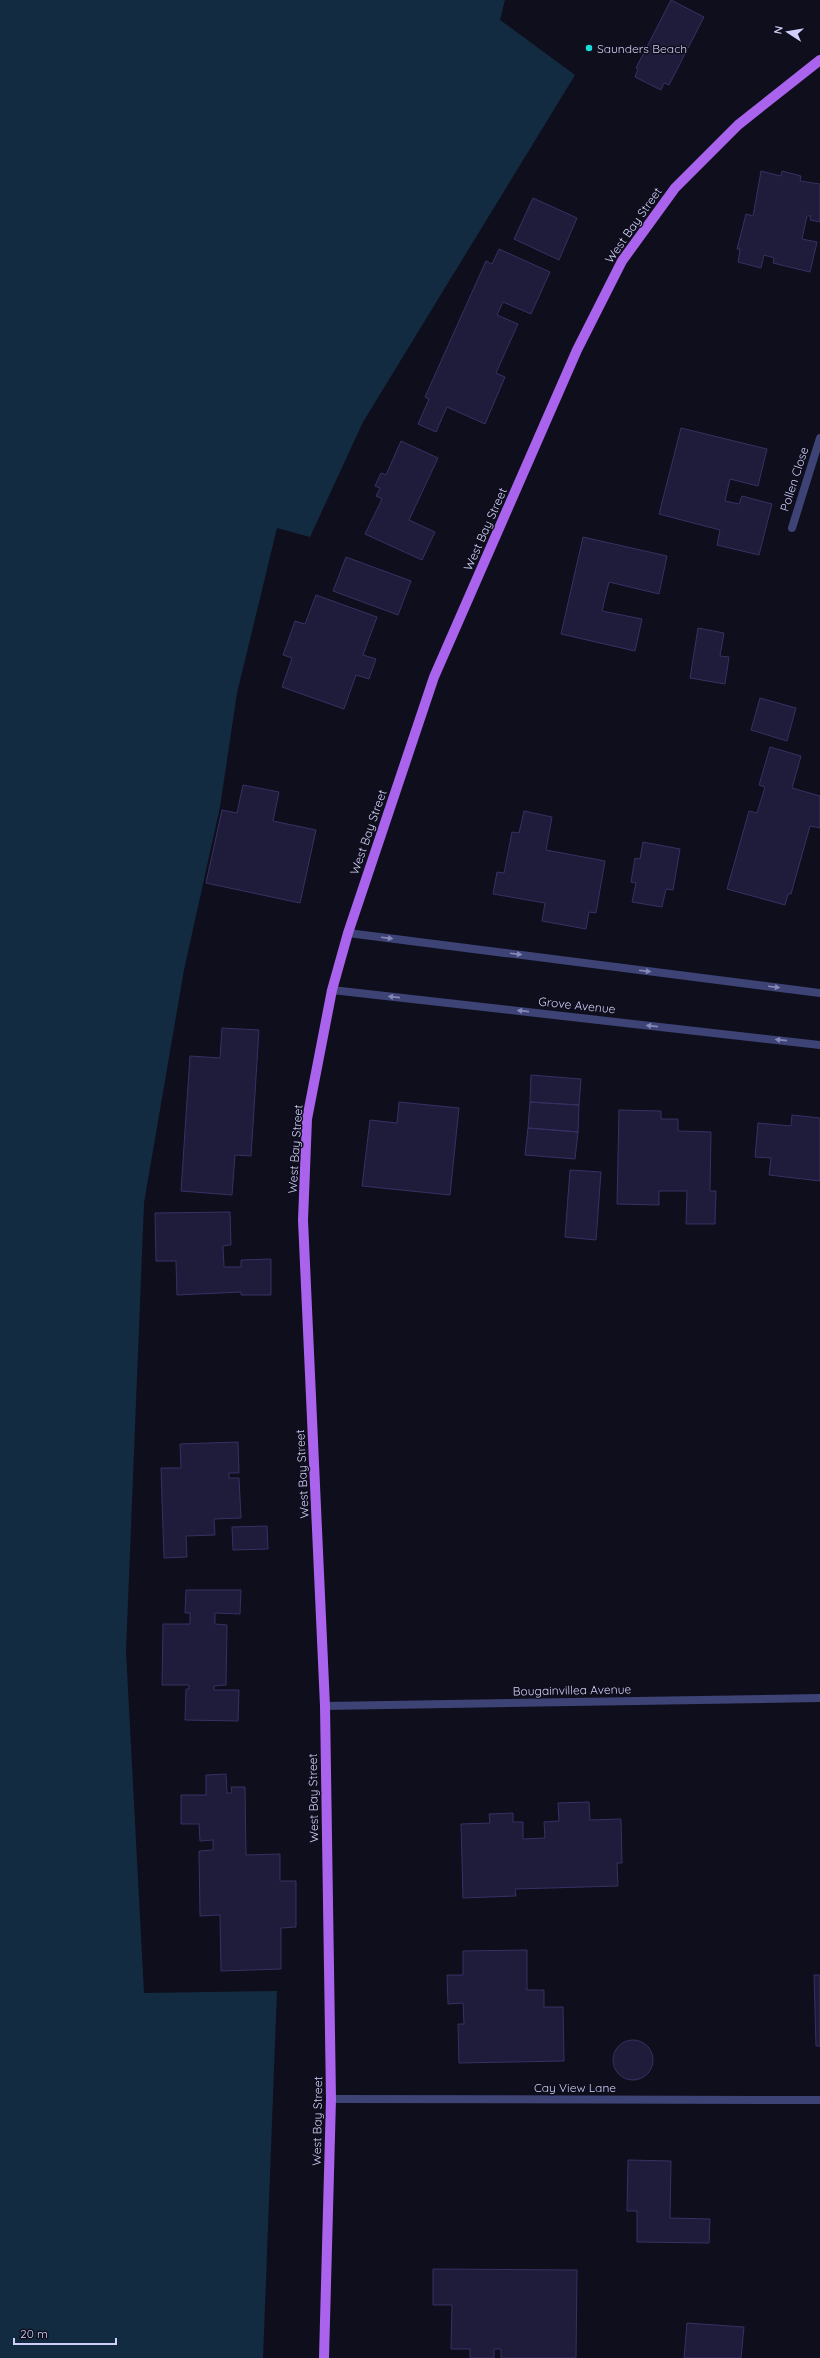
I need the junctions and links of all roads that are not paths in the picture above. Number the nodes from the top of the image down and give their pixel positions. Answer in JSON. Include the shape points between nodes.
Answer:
{"nodes":[{"id":1,"x":820,"y":60,"type":"edge"},
{"id":2,"x":820,"y":438,"type":"edge"},
{"id":3,"x":792,"y":528,"type":"dead end"},
{"id":4,"x":348,"y":933,"type":"junction"},
{"id":5,"x":332,"y":990,"type":"junction"},
{"id":6,"x":820,"y":993,"type":"edge"},
{"id":7,"x":820,"y":1045,"type":"edge"},
{"id":8,"x":820,"y":1698,"type":"edge"},
{"id":9,"x":325,"y":1706,"type":"junction"},
{"id":10,"x":331,"y":2099,"type":"junction"},
{"id":11,"x":820,"y":2100,"type":"edge"},
{"id":12,"x":324,"y":2358,"type":"edge"}],
"edges":[{"from":1,"to":4,"type":"main road","name":"West Bay Street","via":[[738,125],[675,188],[622,261],[577,350],[434,677]]},
{"from":2,"to":3,"type":"street","name":"Pollen Close"},
{"from":4,"to":5,"type":"main road","name":"West Bay Street"},
{"from":4,"to":6,"type":"street","one_way":true},
{"from":7,"to":5,"type":"street","name":"Grove Avenue","one_way":true},
{"from":5,"to":9,"type":"main road","name":"West Bay Street","via":[[307,1119],[303,1220]]},
{"from":8,"to":9,"type":"street","name":"Bougainvillea Avenue"},
{"from":9,"to":10,"type":"main road","name":"West Bay Street"},
{"from":10,"to":11,"type":"street","name":"Cay View Lane"},
{"from":10,"to":12,"type":"main road","name":"West Bay Street"}]}
